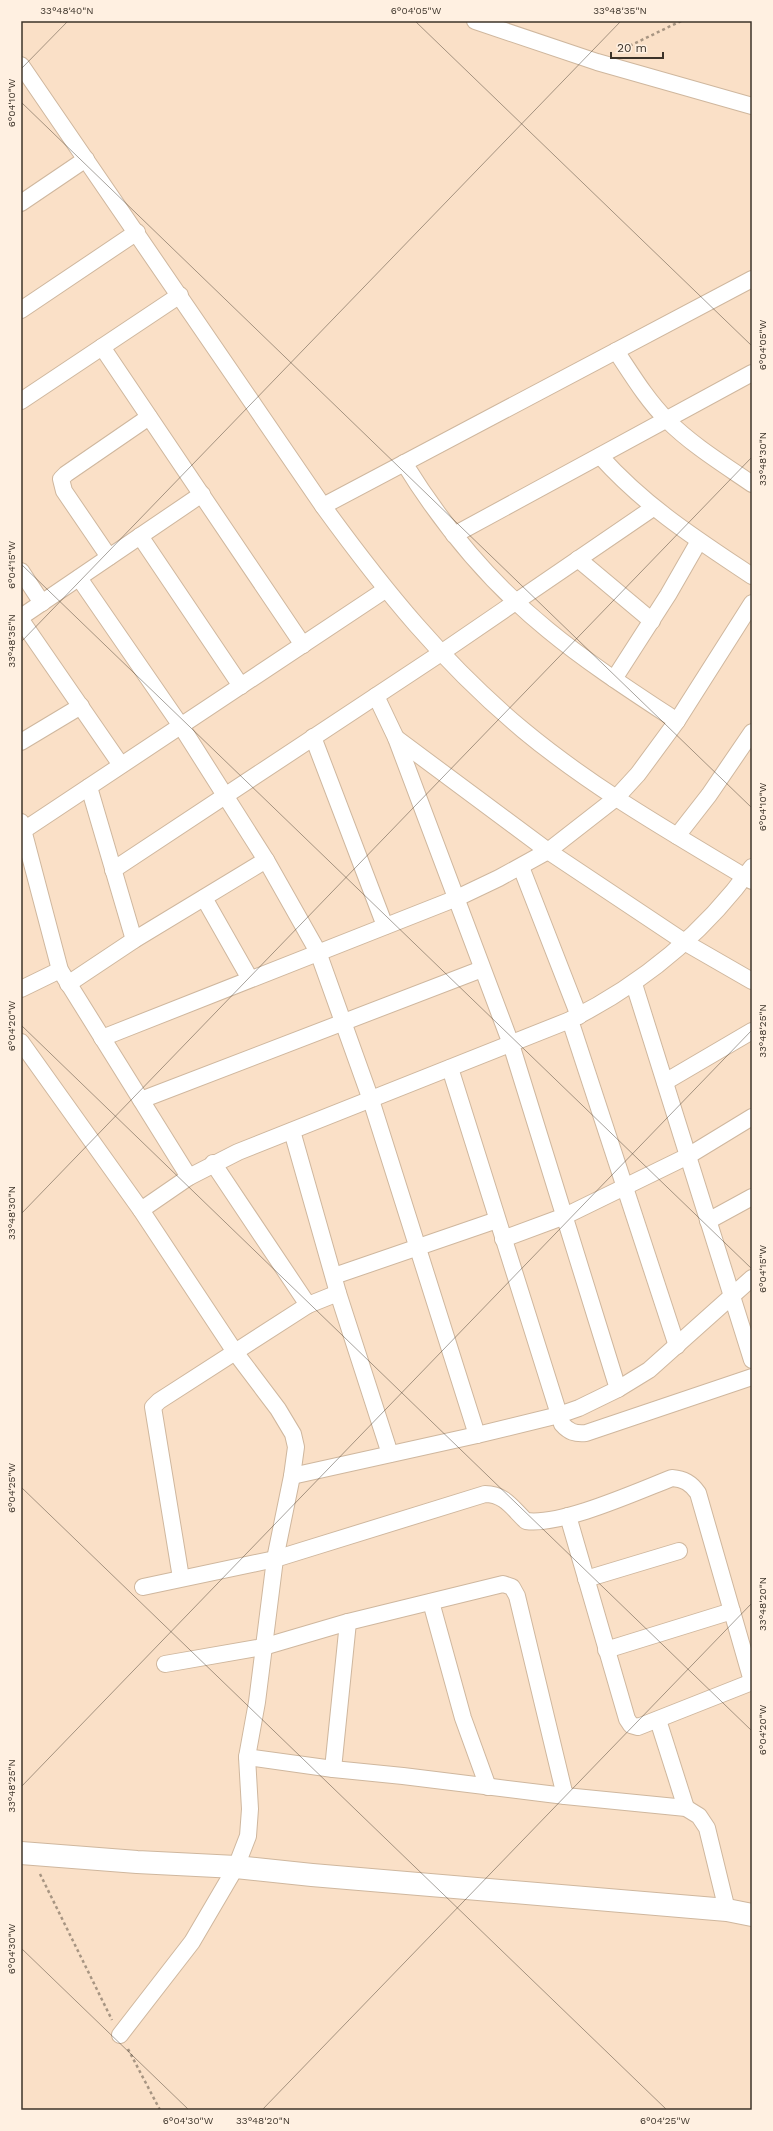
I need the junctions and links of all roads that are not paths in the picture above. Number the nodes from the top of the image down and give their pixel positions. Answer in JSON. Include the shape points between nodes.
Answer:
{"nodes":[{"id":1,"x":475,"y":21,"type":"edge"},
{"id":2,"x":21,"y":65,"type":"edge"},
{"id":3,"x":752,"y":106,"type":"edge"},
{"id":4,"x":86,"y":159,"type":"junction"},
{"id":5,"x":22,"y":202,"type":"edge"},
{"id":6,"x":137,"y":232,"type":"junction"},
{"id":7,"x":752,"y":279,"type":"edge"},
{"id":8,"x":180,"y":295,"type":"junction"},
{"id":9,"x":21,"y":310,"type":"edge"},
{"id":10,"x":102,"y":347,"type":"junction"},
{"id":11,"x":616,"y":351,"type":"junction"},
{"id":12,"x":750,"y":377,"type":"edge"},
{"id":13,"x":21,"y":401,"type":"edge"},
{"id":14,"x":149,"y":417,"type":"junction"},
{"id":15,"x":667,"y":420,"type":"junction"},
{"id":16,"x":600,"y":456,"type":"junction"},
{"id":17,"x":404,"y":463,"type":"junction"},
{"id":18,"x":752,"y":484,"type":"edge"},
{"id":19,"x":202,"y":494,"type":"junction"},
{"id":20,"x":323,"y":506,"type":"junction"},
{"id":21,"x":653,"y":508,"type":"junction"},
{"id":22,"x":454,"y":534,"type":"junction"},
{"id":23,"x":140,"y":536,"type":"junction"},
{"id":24,"x":699,"y":541,"type":"junction"},
{"id":25,"x":109,"y":557,"type":"junction"},
{"id":26,"x":578,"y":559,"type":"junction"},
{"id":27,"x":21,"y":571,"type":"edge"},
{"id":28,"x":752,"y":576,"type":"edge"},
{"id":29,"x":79,"y":578,"type":"junction"},
{"id":30,"x":385,"y":590,"type":"junction"},
{"id":31,"x":515,"y":602,"type":"junction"},
{"id":32,"x":42,"y":603,"type":"junction"},
{"id":33,"x":752,"y":603,"type":"edge"},
{"id":34,"x":21,"y":618,"type":"edge"},
{"id":35,"x":652,"y":621,"type":"junction"},
{"id":36,"x":303,"y":645,"type":"junction"},
{"id":37,"x":441,"y":653,"type":"junction"},
{"id":38,"x":614,"y":679,"type":"junction"},
{"id":39,"x":241,"y":686,"type":"junction"},
{"id":40,"x":376,"y":696,"type":"junction"},
{"id":41,"x":81,"y":706,"type":"junction"},
{"id":42,"x":676,"y":721,"type":"junction"},
{"id":43,"x":181,"y":726,"type":"junction"},
{"id":44,"x":752,"y":732,"type":"edge"},
{"id":45,"x":313,"y":737,"type":"junction"},
{"id":46,"x":396,"y":738,"type":"junction"},
{"id":47,"x":21,"y":742,"type":"edge"},
{"id":48,"x":121,"y":765,"type":"junction"},
{"id":49,"x":88,"y":787,"type":"junction"},
{"id":50,"x":225,"y":796,"type":"junction"},
{"id":51,"x":616,"y":798,"type":"junction"},
{"id":52,"x":22,"y":828,"type":"edge"},
{"id":53,"x":677,"y":836,"type":"junction"},
{"id":54,"x":548,"y":851,"type":"junction"},
{"id":55,"x":266,"y":860,"type":"junction"},
{"id":56,"x":521,"y":867,"type":"junction"},
{"id":57,"x":113,"y":870,"type":"junction"},
{"id":58,"x":749,"y":875,"type":"edge"},
{"id":59,"x":204,"y":898,"type":"junction"},
{"id":60,"x":457,"y":898,"type":"junction"},
{"id":61,"x":385,"y":926,"type":"junction"},
{"id":62,"x":134,"y":940,"type":"junction"},
{"id":63,"x":686,"y":943,"type":"junction"},
{"id":64,"x":318,"y":952,"type":"junction"},
{"id":65,"x":482,"y":969,"type":"junction"},
{"id":66,"x":60,"y":970,"type":"junction"},
{"id":67,"x":250,"y":979,"type":"junction"},
{"id":68,"x":752,"y":981,"type":"edge"},
{"id":69,"x":68,"y":984,"type":"junction"},
{"id":70,"x":634,"y":984,"type":"junction"},
{"id":71,"x":21,"y":989,"type":"edge"},
{"id":72,"x":575,"y":1018,"type":"junction"},
{"id":73,"x":343,"y":1022,"type":"junction"},
{"id":74,"x":752,"y":1031,"type":"edge"},
{"id":75,"x":102,"y":1038,"type":"junction"},
{"id":76,"x":21,"y":1042,"type":"edge"},
{"id":77,"x":511,"y":1044,"type":"junction"},
{"id":78,"x":450,"y":1068,"type":"junction"},
{"id":79,"x":665,"y":1082,"type":"junction"},
{"id":80,"x":141,"y":1100,"type":"junction"},
{"id":81,"x":371,"y":1100,"type":"junction"},
{"id":82,"x":752,"y":1117,"type":"edge"},
{"id":83,"x":292,"y":1131,"type":"junction"},
{"id":84,"x":688,"y":1156,"type":"junction"},
{"id":85,"x":213,"y":1164,"type":"junction"},
{"id":86,"x":189,"y":1177,"type":"junction"},
{"id":87,"x":625,"y":1187,"type":"junction"},
{"id":88,"x":752,"y":1197,"type":"edge"},
{"id":89,"x":141,"y":1210,"type":"junction"},
{"id":90,"x":565,"y":1216,"type":"junction"},
{"id":91,"x":497,"y":1220,"type":"junction"},
{"id":92,"x":708,"y":1221,"type":"junction"},
{"id":93,"x":503,"y":1239,"type":"junction"},
{"id":94,"x":417,"y":1247,"type":"junction"},
{"id":95,"x":334,"y":1276,"type":"junction"},
{"id":96,"x":752,"y":1278,"type":"edge"},
{"id":97,"x":338,"y":1293,"type":"junction"},
{"id":98,"x":731,"y":1296,"type":"junction"},
{"id":99,"x":308,"y":1305,"type":"junction"},
{"id":100,"x":677,"y":1346,"type":"junction"},
{"id":101,"x":235,"y":1352,"type":"junction"},
{"id":102,"x":752,"y":1360,"type":"edge"},
{"id":103,"x":752,"y":1377,"type":"edge"},
{"id":104,"x":618,"y":1389,"type":"junction"},
{"id":105,"x":559,"y":1415,"type":"junction"},
{"id":106,"x":476,"y":1435,"type":"junction"},
{"id":107,"x":390,"y":1454,"type":"junction"},
{"id":108,"x":292,"y":1476,"type":"junction"},
{"id":109,"x":568,"y":1516,"type":"junction"},
{"id":110,"x":679,"y":1551,"type":"dead end"},
{"id":111,"x":275,"y":1559,"type":"junction"},
{"id":112,"x":181,"y":1578,"type":"junction"},
{"id":113,"x":586,"y":1579,"type":"junction"},
{"id":114,"x":143,"y":1587,"type":"dead end"},
{"id":115,"x":431,"y":1602,"type":"junction"},
{"id":116,"x":732,"y":1611,"type":"junction"},
{"id":117,"x":348,"y":1622,"type":"junction"},
{"id":118,"x":263,"y":1647,"type":"junction"},
{"id":119,"x":606,"y":1650,"type":"junction"},
{"id":120,"x":165,"y":1664,"type":"dead end"},
{"id":121,"x":752,"y":1682,"type":"edge"},
{"id":122,"x":658,"y":1720,"type":"junction"},
{"id":123,"x":247,"y":1757,"type":"junction"},
{"id":124,"x":333,"y":1769,"type":"junction"},
{"id":125,"x":488,"y":1787,"type":"junction"},
{"id":126,"x":566,"y":1796,"type":"junction"},
{"id":127,"x":686,"y":1808,"type":"junction"},
{"id":128,"x":26,"y":1854,"type":"edge"},
{"id":129,"x":236,"y":1867,"type":"junction"},
{"id":130,"x":727,"y":1910,"type":"junction"},
{"id":131,"x":752,"y":1915,"type":"edge"},
{"id":132,"x":120,"y":2034,"type":"road end"}],
"edges":[{"from":1,"to":3,"type":"street","via":[[597,62]]},
{"from":2,"to":4,"type":"street"},
{"from":4,"to":5,"type":"street"},
{"from":4,"to":6,"type":"street"},
{"from":6,"to":8,"type":"street"},
{"from":6,"to":9,"type":"street"},
{"from":7,"to":11,"type":"street"},
{"from":8,"to":10,"type":"street"},
{"from":8,"to":20,"type":"street"},
{"from":10,"to":13,"type":"street"},
{"from":10,"to":14,"type":"street"},
{"from":11,"to":15,"type":"street","via":[[641,389]]},
{"from":11,"to":17,"type":"street"},
{"from":12,"to":15,"type":"street"},
{"from":14,"to":19,"type":"street"},
{"from":14,"to":25,"type":"street","via":[[62,479],[64,491]]},
{"from":15,"to":16,"type":"street"},
{"from":15,"to":18,"type":"street"},
{"from":16,"to":21,"type":"street"},
{"from":16,"to":22,"type":"street"},
{"from":17,"to":20,"type":"street"},
{"from":17,"to":22,"type":"street","via":[[436,512]]},
{"from":19,"to":23,"type":"street"},
{"from":19,"to":36,"type":"street"},
{"from":20,"to":30,"type":"street"},
{"from":21,"to":24,"type":"street"},
{"from":21,"to":26,"type":"street"},
{"from":22,"to":31,"type":"street"},
{"from":23,"to":25,"type":"street"},
{"from":23,"to":39,"type":"street"},
{"from":24,"to":28,"type":"street"},
{"from":24,"to":35,"type":"street"},
{"from":25,"to":29,"type":"street"},
{"from":26,"to":31,"type":"street"},
{"from":26,"to":35,"type":"street"},
{"from":27,"to":32,"type":"street"},
{"from":29,"to":32,"type":"street"},
{"from":29,"to":43,"type":"street"},
{"from":30,"to":36,"type":"street"},
{"from":30,"to":37,"type":"street"},
{"from":31,"to":37,"type":"street"},
{"from":31,"to":38,"type":"street"},
{"from":32,"to":34,"type":"street"},
{"from":33,"to":42,"type":"street"},
{"from":34,"to":41,"type":"street"},
{"from":35,"to":38,"type":"street"},
{"from":36,"to":39,"type":"street"},
{"from":37,"to":40,"type":"street"},
{"from":37,"to":51,"type":"street","via":[[488,700],[523,730]]},
{"from":38,"to":42,"type":"street"},
{"from":39,"to":43,"type":"street"},
{"from":40,"to":45,"type":"street"},
{"from":40,"to":46,"type":"street"},
{"from":41,"to":47,"type":"street"},
{"from":41,"to":48,"type":"street"},
{"from":42,"to":51,"type":"street","via":[[638,774]]},
{"from":43,"to":48,"type":"street"},
{"from":43,"to":50,"type":"street"},
{"from":44,"to":53,"type":"street"},
{"from":45,"to":50,"type":"street"},
{"from":45,"to":61,"type":"street"},
{"from":46,"to":54,"type":"street"},
{"from":46,"to":60,"type":"street"},
{"from":48,"to":49,"type":"street"},
{"from":49,"to":52,"type":"street"},
{"from":49,"to":57,"type":"street"},
{"from":50,"to":55,"type":"street"},
{"from":50,"to":57,"type":"street"},
{"from":51,"to":53,"type":"street"},
{"from":51,"to":54,"type":"street"},
{"from":52,"to":66,"type":"street"},
{"from":53,"to":58,"type":"street"},
{"from":54,"to":56,"type":"street"},
{"from":54,"to":63,"type":"street"},
{"from":55,"to":59,"type":"street"},
{"from":55,"to":64,"type":"street"},
{"from":56,"to":60,"type":"street"},
{"from":56,"to":72,"type":"street"},
{"from":57,"to":62,"type":"street"},
{"from":58,"to":63,"type":"street"},
{"from":59,"to":62,"type":"street"},
{"from":59,"to":67,"type":"street"},
{"from":60,"to":61,"type":"street"},
{"from":60,"to":65,"type":"street"},
{"from":61,"to":64,"type":"street"},
{"from":62,"to":69,"type":"street"},
{"from":63,"to":68,"type":"street"},
{"from":63,"to":70,"type":"street"},
{"from":64,"to":67,"type":"street"},
{"from":64,"to":73,"type":"street"},
{"from":65,"to":73,"type":"street"},
{"from":65,"to":77,"type":"street"},
{"from":66,"to":69,"type":"street"},
{"from":66,"to":71,"type":"street"},
{"from":67,"to":75,"type":"street"},
{"from":69,"to":75,"type":"street"},
{"from":70,"to":72,"type":"street"},
{"from":70,"to":79,"type":"street"},
{"from":72,"to":77,"type":"street"},
{"from":72,"to":87,"type":"street"},
{"from":73,"to":80,"type":"street"},
{"from":73,"to":81,"type":"street"},
{"from":74,"to":79,"type":"street"},
{"from":75,"to":80,"type":"street"},
{"from":76,"to":89,"type":"street"},
{"from":77,"to":78,"type":"street"},
{"from":77,"to":90,"type":"street"},
{"from":78,"to":81,"type":"street"},
{"from":78,"to":91,"type":"street"},
{"from":79,"to":84,"type":"street"},
{"from":80,"to":86,"type":"street"},
{"from":81,"to":83,"type":"street"},
{"from":81,"to":94,"type":"street"},
{"from":82,"to":84,"type":"street"},
{"from":83,"to":85,"type":"street"},
{"from":83,"to":95,"type":"street"},
{"from":84,"to":87,"type":"street"},
{"from":84,"to":92,"type":"street"},
{"from":85,"to":86,"type":"street"},
{"from":85,"to":99,"type":"street"},
{"from":86,"to":89,"type":"street"},
{"from":87,"to":90,"type":"street"},
{"from":87,"to":100,"type":"street"},
{"from":88,"to":92,"type":"street"},
{"from":89,"to":101,"type":"street"},
{"from":90,"to":93,"type":"street"},
{"from":90,"to":104,"type":"street"},
{"from":91,"to":93,"type":"street"},
{"from":91,"to":94,"type":"street"},
{"from":92,"to":98,"type":"street"},
{"from":93,"to":105,"type":"street"},
{"from":94,"to":95,"type":"street"},
{"from":94,"to":106,"type":"street"},
{"from":95,"to":97,"type":"street"},
{"from":96,"to":98,"type":"street"},
{"from":97,"to":99,"type":"street"},
{"from":97,"to":107,"type":"street"},
{"from":98,"to":100,"type":"street"},
{"from":98,"to":102,"type":"street"},
{"from":99,"to":101,"type":"street"},
{"from":100,"to":104,"type":"street","via":[[649,1370]]},
{"from":101,"to":108,"type":"street","via":[[278,1409],[293,1434],[296,1447]]},
{"from":101,"to":112,"type":"street","via":[[153,1407]]},
{"from":103,"to":105,"type":"street","via":[[586,1433],[568,1430],[562,1424]]},
{"from":104,"to":105,"type":"street"},
{"from":105,"to":106,"type":"street"},
{"from":106,"to":107,"type":"street"},
{"from":107,"to":108,"type":"street"},
{"from":108,"to":111,"type":"street"},
{"from":109,"to":111,"type":"street","via":[[538,1523],[526,1521],[504,1498],[485,1494]]},
{"from":109,"to":113,"type":"street"},
{"from":109,"to":116,"type":"street","via":[[672,1478],[687,1482],[698,1493]]},
{"from":110,"to":113,"type":"street"},
{"from":111,"to":112,"type":"street"},
{"from":111,"to":118,"type":"street"},
{"from":112,"to":114,"type":"street"},
{"from":113,"to":119,"type":"street"},
{"from":115,"to":117,"type":"street"},
{"from":115,"to":125,"type":"street","via":[[463,1718]]},
{"from":115,"to":126,"type":"street","via":[[503,1584],[512,1587],[517,1596]]},
{"from":116,"to":119,"type":"street"},
{"from":116,"to":121,"type":"street"},
{"from":117,"to":118,"type":"street"},
{"from":117,"to":124,"type":"street"},
{"from":118,"to":120,"type":"street"},
{"from":118,"to":123,"type":"street"},
{"from":119,"to":122,"type":"street","via":[[631,1725],[638,1727]]},
{"from":121,"to":122,"type":"street"},
{"from":122,"to":127,"type":"street"},
{"from":123,"to":124,"type":"street"},
{"from":123,"to":129,"type":"street","via":[[250,1809],[248,1836]]},
{"from":124,"to":125,"type":"street"},
{"from":125,"to":126,"type":"street"},
{"from":126,"to":127,"type":"street"},
{"from":127,"to":130,"type":"street","via":[[699,1816],[706,1828]]},
{"from":128,"to":129,"type":"street"},
{"from":129,"to":130,"type":"street"},
{"from":129,"to":132,"type":"street","via":[[192,1942]]},
{"from":130,"to":131,"type":"street"}]}
